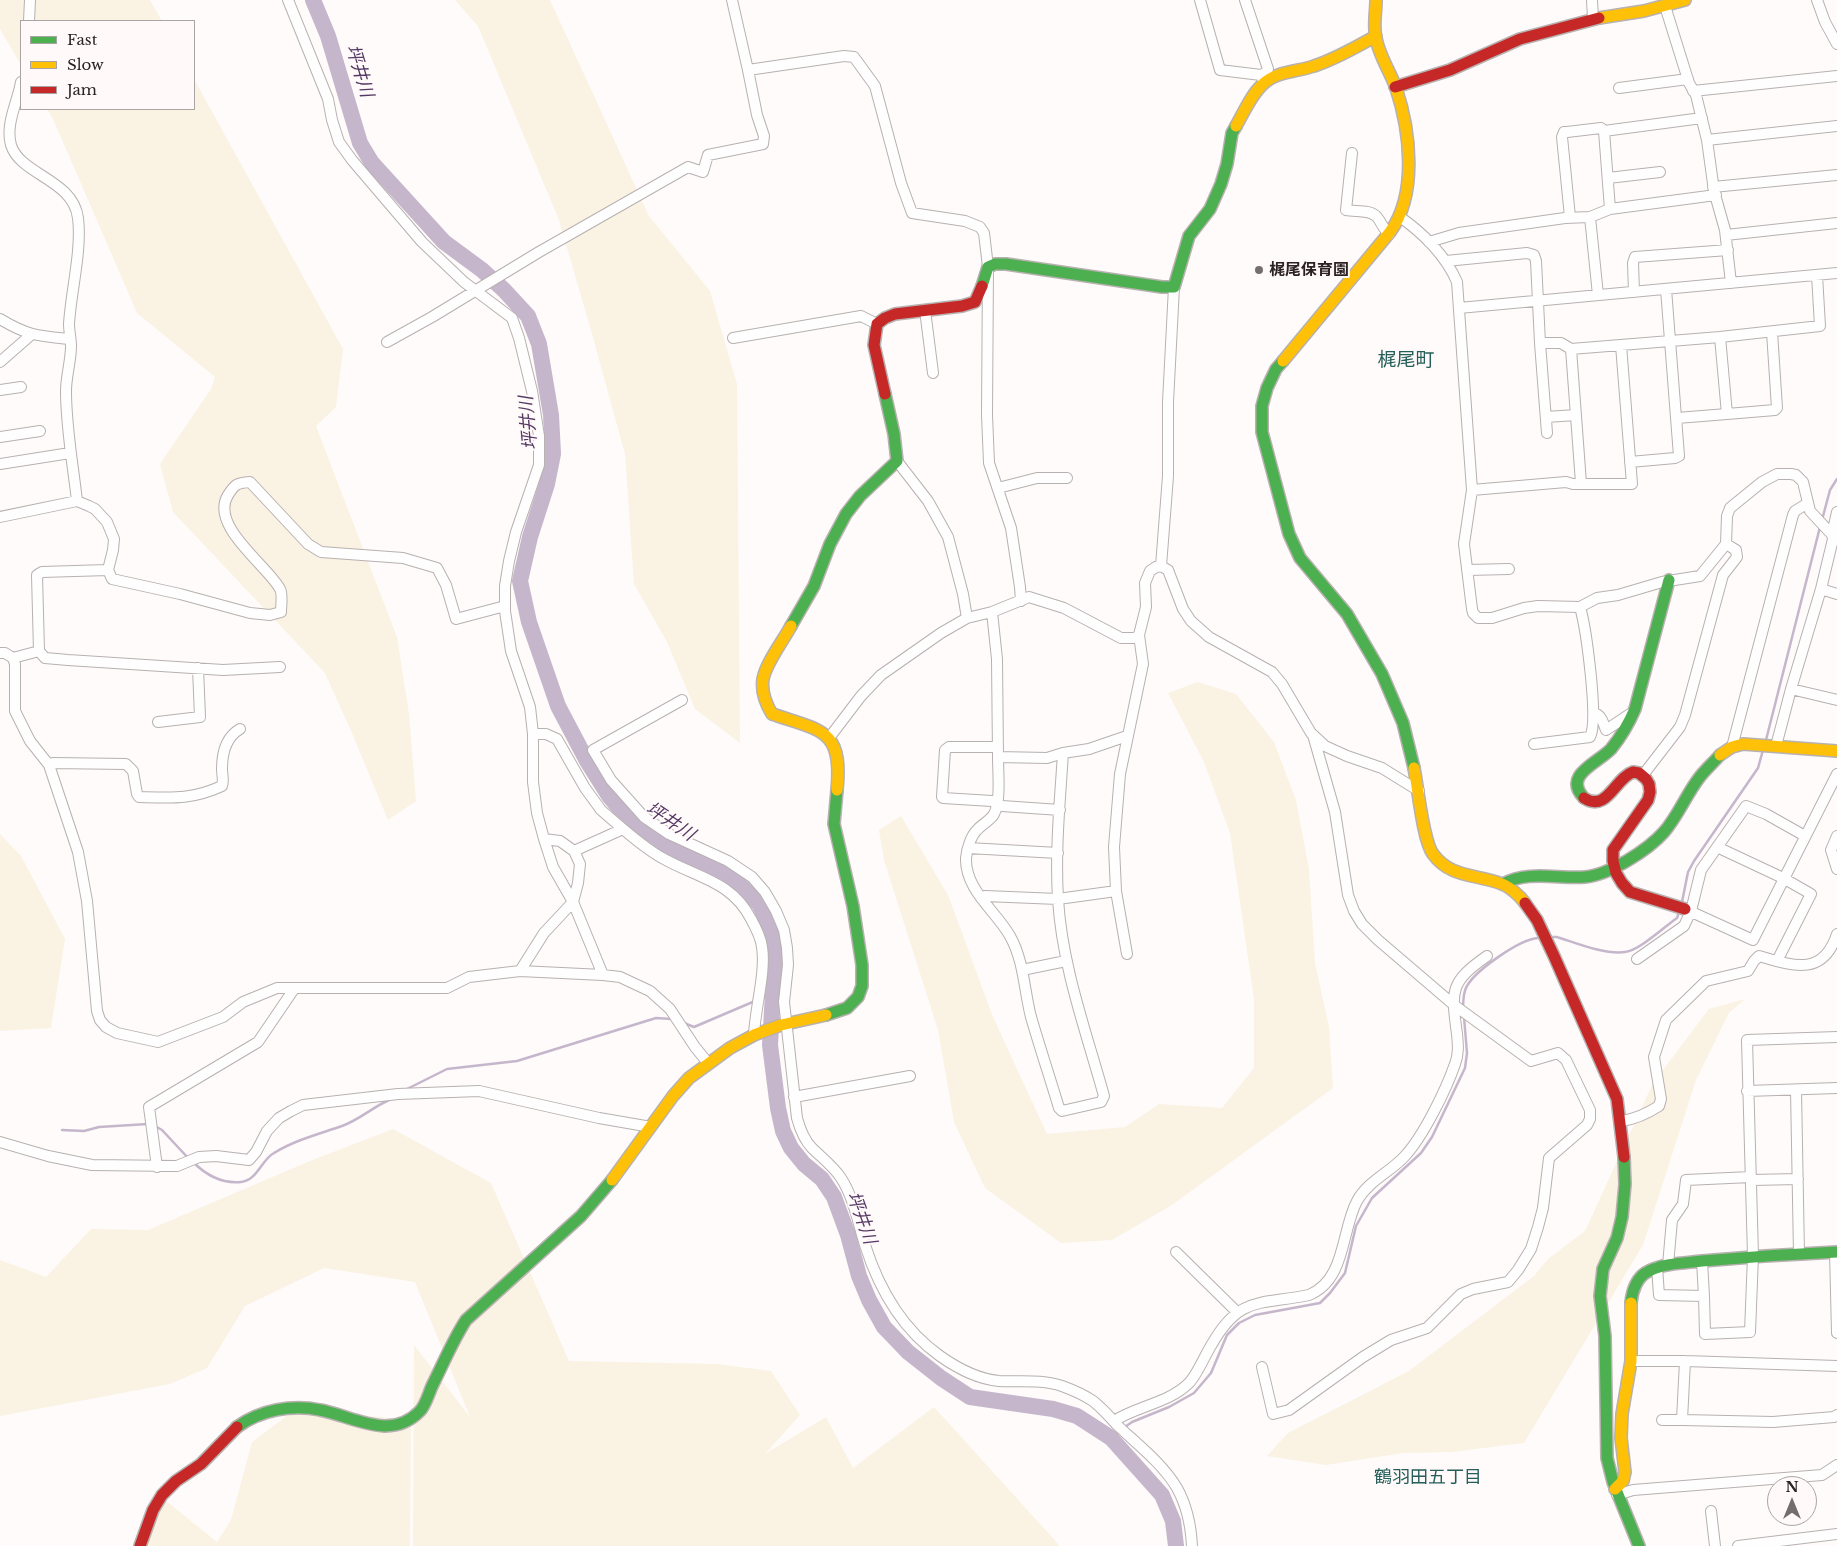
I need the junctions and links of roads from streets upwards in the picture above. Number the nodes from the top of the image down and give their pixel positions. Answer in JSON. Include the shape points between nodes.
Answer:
{"nodes":[{"id":1,"x":30,"y":0,"type":"edge"},
{"id":2,"x":288,"y":0,"type":"edge"},
{"id":3,"x":732,"y":0,"type":"edge"},
{"id":4,"x":1200,"y":0,"type":"edge"},
{"id":5,"x":1246,"y":0,"type":"edge"},
{"id":6,"x":1376,"y":0,"type":"edge"},
{"id":7,"x":1592,"y":0,"type":"edge"},
{"id":8,"x":1685,"y":0,"type":"edge"},
{"id":9,"x":1817,"y":0,"type":"edge"},
{"id":10,"x":1665,"y":6,"type":"junction"},
{"id":11,"x":1593,"y":19,"type":"junction"},
{"id":12,"x":30,"y":20,"type":"edge"},
{"id":13,"x":1376,"y":36,"type":"junction"},
{"id":14,"x":1837,"y":44,"type":"edge"},
{"id":15,"x":748,"y":70,"type":"junction"},
{"id":16,"x":1837,"y":76,"type":"edge"},
{"id":17,"x":1262,"y":79,"type":"junction"},
{"id":18,"x":1688,"y":79,"type":"junction"},
{"id":19,"x":20,"y":86,"type":"edge"},
{"id":20,"x":1396,"y":87,"type":"junction"},
{"id":21,"x":1618,"y":88,"type":"dead end"},
{"id":22,"x":1694,"y":91,"type":"junction"},
{"id":23,"x":1702,"y":118,"type":"junction"},
{"id":24,"x":1837,"y":126,"type":"edge"},
{"id":25,"x":1604,"y":131,"type":"junction"},
{"id":26,"x":1707,"y":140,"type":"junction"},
{"id":27,"x":1352,"y":153,"type":"dead end"},
{"id":28,"x":1660,"y":172,"type":"dead end"},
{"id":29,"x":1837,"y":174,"type":"edge"},
{"id":30,"x":1608,"y":178,"type":"junction"},
{"id":31,"x":1714,"y":191,"type":"junction"},
{"id":32,"x":1610,"y":209,"type":"junction"},
{"id":33,"x":1400,"y":217,"type":"junction"},
{"id":34,"x":1570,"y":217,"type":"junction"},
{"id":35,"x":1590,"y":217,"type":"junction"},
{"id":36,"x":1837,"y":223,"type":"edge"},
{"id":37,"x":1390,"y":234,"type":"junction"},
{"id":38,"x":1726,"y":235,"type":"junction"},
{"id":39,"x":1429,"y":242,"type":"junction"},
{"id":40,"x":1728,"y":250,"type":"junction"},
{"id":41,"x":1446,"y":261,"type":"junction"},
{"id":42,"x":988,"y":267,"type":"junction"},
{"id":43,"x":1837,"y":273,"type":"edge"},
{"id":44,"x":1817,"y":275,"type":"junction"},
{"id":45,"x":1731,"y":283,"type":"junction"},
{"id":46,"x":1174,"y":287,"type":"junction"},
{"id":47,"x":480,"y":288,"type":"junction"},
{"id":48,"x":1666,"y":289,"type":"junction"},
{"id":49,"x":1634,"y":292,"type":"junction"},
{"id":50,"x":1598,"y":295,"type":"junction"},
{"id":51,"x":1537,"y":300,"type":"junction"},
{"id":52,"x":1459,"y":308,"type":"junction"},
{"id":53,"x":925,"y":310,"type":"junction"},
{"id":54,"x":0,"y":318,"type":"edge"},
{"id":55,"x":877,"y":324,"type":"junction"},
{"id":56,"x":1772,"y":332,"type":"junction"},
{"id":57,"x":32,"y":334,"type":"junction"},
{"id":58,"x":1720,"y":337,"type":"junction"},
{"id":59,"x":733,"y":338,"type":"dead end"},
{"id":60,"x":70,"y":339,"type":"junction"},
{"id":61,"x":1670,"y":341,"type":"junction"},
{"id":62,"x":387,"y":342,"type":"dead end"},
{"id":63,"x":1540,"y":343,"type":"junction"},
{"id":64,"x":1621,"y":345,"type":"junction"},
{"id":65,"x":1570,"y":349,"type":"junction"},
{"id":66,"x":0,"y":362,"type":"edge"},
{"id":67,"x":932,"y":372,"type":"dead end"},
{"id":68,"x":20,"y":387,"type":"dead end"},
{"id":69,"x":0,"y":390,"type":"edge"},
{"id":70,"x":1727,"y":414,"type":"junction"},
{"id":71,"x":1576,"y":415,"type":"junction"},
{"id":72,"x":1546,"y":417,"type":"junction"},
{"id":73,"x":1677,"y":418,"type":"junction"},
{"id":74,"x":40,"y":431,"type":"dead end"},
{"id":75,"x":1547,"y":433,"type":"dead end"},
{"id":76,"x":0,"y":438,"type":"edge"},
{"id":77,"x":70,"y":453,"type":"junction"},
{"id":78,"x":897,"y":461,"type":"junction"},
{"id":79,"x":1630,"y":462,"type":"junction"},
{"id":80,"x":0,"y":464,"type":"edge"},
{"id":81,"x":1067,"y":478,"type":"dead end"},
{"id":82,"x":1581,"y":483,"type":"junction"},
{"id":83,"x":998,"y":488,"type":"junction"},
{"id":84,"x":1472,"y":490,"type":"junction"},
{"id":85,"x":77,"y":501,"type":"junction"},
{"id":86,"x":1808,"y":503,"type":"junction"},
{"id":87,"x":1837,"y":512,"type":"edge"},
{"id":88,"x":0,"y":517,"type":"edge"},
{"id":89,"x":1835,"y":537,"type":"edge"},
{"id":90,"x":1726,"y":544,"type":"junction"},
{"id":91,"x":1162,"y":566,"type":"junction"},
{"id":92,"x":1509,"y":569,"type":"dead end"},
{"id":93,"x":108,"y":570,"type":"junction"},
{"id":94,"x":1467,"y":570,"type":"junction"},
{"id":95,"x":1669,"y":580,"type":"junction"},
{"id":96,"x":1821,"y":589,"type":"junction"},
{"id":97,"x":1837,"y":594,"type":"edge"},
{"id":98,"x":1021,"y":601,"type":"junction"},
{"id":99,"x":505,"y":606,"type":"junction"},
{"id":100,"x":1580,"y":607,"type":"junction"},
{"id":101,"x":992,"y":612,"type":"junction"},
{"id":102,"x":967,"y":618,"type":"junction"},
{"id":103,"x":1139,"y":635,"type":"junction"},
{"id":104,"x":39,"y":651,"type":"junction"},
{"id":105,"x":0,"y":652,"type":"edge"},
{"id":106,"x":14,"y":658,"type":"junction"},
{"id":107,"x":280,"y":667,"type":"dead end"},
{"id":108,"x":198,"y":668,"type":"junction"},
{"id":109,"x":1791,"y":689,"type":"junction"},
{"id":110,"x":682,"y":700,"type":"dead end"},
{"id":111,"x":1837,"y":700,"type":"edge"},
{"id":112,"x":1633,"y":712,"type":"junction"},
{"id":113,"x":1594,"y":713,"type":"junction"},
{"id":114,"x":158,"y":722,"type":"dead end"},
{"id":115,"x":240,"y":728,"type":"dead end"},
{"id":116,"x":533,"y":734,"type":"junction"},
{"id":117,"x":1313,"y":735,"type":"junction"},
{"id":118,"x":1127,"y":736,"type":"junction"},
{"id":119,"x":829,"y":738,"type":"junction"},
{"id":120,"x":1534,"y":744,"type":"dead end"},
{"id":121,"x":1732,"y":746,"type":"junction"},
{"id":122,"x":1776,"y":746,"type":"junction"},
{"id":123,"x":1837,"y":751,"type":"edge"},
{"id":124,"x":998,"y":752,"type":"junction"},
{"id":125,"x":1063,"y":753,"type":"junction"},
{"id":126,"x":50,"y":765,"type":"junction"},
{"id":127,"x":1837,"y":774,"type":"edge"},
{"id":128,"x":1643,"y":775,"type":"junction"},
{"id":129,"x":1418,"y":791,"type":"junction"},
{"id":130,"x":997,"y":804,"type":"junction"},
{"id":131,"x":1060,"y":810,"type":"junction"},
{"id":132,"x":622,"y":828,"type":"junction"},
{"id":133,"x":1805,"y":836,"type":"junction"},
{"id":134,"x":1837,"y":836,"type":"edge"},
{"id":135,"x":544,"y":839,"type":"junction"},
{"id":136,"x":1717,"y":846,"type":"junction"},
{"id":137,"x":968,"y":848,"type":"junction"},
{"id":138,"x":574,"y":851,"type":"junction"},
{"id":139,"x":1058,"y":853,"type":"junction"},
{"id":140,"x":1614,"y":868,"type":"junction"},
{"id":141,"x":1837,"y":869,"type":"edge"},
{"id":142,"x":1783,"y":878,"type":"junction"},
{"id":143,"x":1503,"y":884,"type":"junction"},
{"id":144,"x":1116,"y":891,"type":"junction"},
{"id":145,"x":981,"y":898,"type":"junction"},
{"id":146,"x":1058,"y":899,"type":"junction"},
{"id":147,"x":573,"y":902,"type":"junction"},
{"id":148,"x":1684,"y":909,"type":"junction"},
{"id":149,"x":1837,"y":934,"type":"edge"},
{"id":150,"x":1127,"y":954,"type":"dead end"},
{"id":151,"x":1486,"y":956,"type":"dead end"},
{"id":152,"x":1637,"y":959,"type":"dead end"},
{"id":153,"x":1066,"y":961,"type":"junction"},
{"id":154,"x":1777,"y":962,"type":"junction"},
{"id":155,"x":1022,"y":970,"type":"junction"},
{"id":156,"x":520,"y":971,"type":"junction"},
{"id":157,"x":603,"y":975,"type":"junction"},
{"id":158,"x":294,"y":989,"type":"junction"},
{"id":159,"x":1456,"y":1006,"type":"junction"},
{"id":160,"x":784,"y":1025,"type":"junction"},
{"id":161,"x":756,"y":1034,"type":"junction"},
{"id":162,"x":1837,"y":1037,"type":"edge"},
{"id":163,"x":708,"y":1064,"type":"junction"},
{"id":164,"x":910,"y":1076,"type":"dead end"},
{"id":165,"x":1837,"y":1088,"type":"edge"},
{"id":166,"x":1796,"y":1090,"type":"junction"},
{"id":167,"x":1747,"y":1091,"type":"junction"},
{"id":168,"x":794,"y":1097,"type":"junction"},
{"id":169,"x":1622,"y":1121,"type":"junction"},
{"id":170,"x":651,"y":1127,"type":"junction"},
{"id":171,"x":0,"y":1142,"type":"edge"},
{"id":172,"x":157,"y":1167,"type":"junction"},
{"id":173,"x":1751,"y":1179,"type":"junction"},
{"id":174,"x":1798,"y":1180,"type":"junction"},
{"id":175,"x":1176,"y":1252,"type":"dead end"},
{"id":176,"x":1836,"y":1252,"type":"edge"},
{"id":177,"x":1799,"y":1254,"type":"junction"},
{"id":178,"x":1753,"y":1256,"type":"junction"},
{"id":179,"x":1702,"y":1261,"type":"junction"},
{"id":180,"x":1662,"y":1266,"type":"junction"},
{"id":181,"x":1704,"y":1296,"type":"junction"},
{"id":182,"x":1237,"y":1312,"type":"junction"},
{"id":183,"x":1837,"y":1333,"type":"edge"},
{"id":184,"x":1632,"y":1361,"type":"junction"},
{"id":185,"x":1684,"y":1361,"type":"junction"},
{"id":186,"x":1837,"y":1366,"type":"edge"},
{"id":187,"x":1262,"y":1368,"type":"dead end"},
{"id":188,"x":1837,"y":1415,"type":"edge"},
{"id":189,"x":1662,"y":1420,"type":"dead end"},
{"id":190,"x":1682,"y":1420,"type":"junction"},
{"id":191,"x":1116,"y":1423,"type":"junction"},
{"id":192,"x":1837,"y":1465,"type":"edge"},
{"id":193,"x":1616,"y":1492,"type":"junction"},
{"id":194,"x":1711,"y":1511,"type":"dead end"},
{"id":195,"x":1837,"y":1534,"type":"edge"},
{"id":196,"x":140,"y":1546,"type":"edge"},
{"id":197,"x":1192,"y":1546,"type":"edge"},
{"id":198,"x":1639,"y":1546,"type":"edge"},
{"id":199,"x":1715,"y":1546,"type":"edge"},
{"id":200,"x":1741,"y":1546,"type":"edge"}],
"edges":[{"from":1,"to":12,"type":"street"},
{"from":2,"to":47,"type":"street","via":[[328,99],[339,142],[422,242],[464,282]]},
{"from":3,"to":15,"type":"street"},
{"from":4,"to":17,"type":"street","via":[[1220,70]]},
{"from":5,"to":17,"type":"street","via":[[1268,69]]},
{"from":6,"to":13,"type":"street"},
{"from":7,"to":11,"type":"street"},
{"from":8,"to":10,"type":"street"},
{"from":9,"to":14,"type":"street"},
{"from":10,"to":11,"type":"street"},
{"from":10,"to":18,"type":"street"},
{"from":11,"to":20,"type":"street","via":[[1520,38],[1450,70]]},
{"from":13,"to":17,"type":"street","via":[[1312,67]]},
{"from":13,"to":20,"type":"street"},
{"from":15,"to":42,"type":"street","via":[[854,57],[875,86],[912,213],[964,221],[980,227],[984,233]]},
{"from":15,"to":47,"type":"street","via":[[756,115],[764,136],[763,144],[708,155],[703,172],[688,167]]},
{"from":16,"to":22,"type":"street"},
{"from":17,"to":46,"type":"street","via":[[1235,126],[1222,184],[1210,209],[1189,236]]},
{"from":18,"to":21,"type":"street"},
{"from":18,"to":22,"type":"street"},
{"from":19,"to":60,"type":"street","via":[[11,117],[11,144],[28,166],[65,192],[73,201],[78,217]]},
{"from":20,"to":33,"type":"street","via":[[1407,146],[1406,196]]},
{"from":22,"to":23,"type":"street"},
{"from":23,"to":25,"type":"street"},
{"from":23,"to":26,"type":"street"},
{"from":24,"to":26,"type":"street"},
{"from":25,"to":30,"type":"street"},
{"from":25,"to":34,"type":"street","via":[[1601,128],[1563,135]]},
{"from":26,"to":31,"type":"street"},
{"from":27,"to":37,"type":"street","via":[[1346,210],[1375,215]]},
{"from":28,"to":30,"type":"street"},
{"from":29,"to":31,"type":"street"},
{"from":30,"to":32,"type":"street"},
{"from":31,"to":32,"type":"street"},
{"from":31,"to":38,"type":"street"},
{"from":32,"to":35,"type":"street"},
{"from":33,"to":37,"type":"street"},
{"from":33,"to":39,"type":"street"},
{"from":34,"to":35,"type":"street"},
{"from":34,"to":39,"type":"street","via":[[1458,233]]},
{"from":35,"to":50,"type":"street"},
{"from":36,"to":38,"type":"street"},
{"from":37,"to":129,"type":"street","via":[[1276,369],[1267,388],[1261,419],[1289,534],[1300,558],[1347,614],[1382,674],[1403,723]]},
{"from":38,"to":40,"type":"street"},
{"from":39,"to":41,"type":"street"},
{"from":40,"to":45,"type":"street"},
{"from":40,"to":49,"type":"street","via":[[1635,258]]},
{"from":41,"to":51,"type":"street","via":[[1532,253]]},
{"from":41,"to":52,"type":"street","via":[[1457,282]]},
{"from":42,"to":46,"type":"street","via":[[1006,264]]},
{"from":42,"to":53,"type":"street","via":[[975,302]]},
{"from":42,"to":83,"type":"street","via":[[989,463]]},
{"from":43,"to":44,"type":"street"},
{"from":44,"to":45,"type":"street"},
{"from":44,"to":56,"type":"street","via":[[1820,326]]},
{"from":45,"to":48,"type":"street"},
{"from":46,"to":91,"type":"street","via":[[1168,402],[1168,486]]},
{"from":47,"to":62,"type":"street"},
{"from":47,"to":99,"type":"street","via":[[512,318],[532,391],[538,436],[538,465],[509,561]]},
{"from":48,"to":49,"type":"street"},
{"from":48,"to":61,"type":"street"},
{"from":49,"to":50,"type":"street"},
{"from":50,"to":51,"type":"street"},
{"from":51,"to":52,"type":"street"},
{"from":51,"to":63,"type":"street"},
{"from":52,"to":84,"type":"street"},
{"from":53,"to":55,"type":"street","via":[[894,314]]},
{"from":53,"to":67,"type":"street"},
{"from":54,"to":57,"type":"street"},
{"from":55,"to":59,"type":"street","via":[[861,316]]},
{"from":55,"to":78,"type":"street","via":[[874,345]]},
{"from":56,"to":58,"type":"street"},
{"from":56,"to":70,"type":"street","via":[[1777,408]]},
{"from":57,"to":60,"type":"street"},
{"from":57,"to":66,"type":"street"},
{"from":58,"to":61,"type":"street"},
{"from":58,"to":70,"type":"street"},
{"from":60,"to":77,"type":"street","via":[[66,390]]},
{"from":61,"to":64,"type":"street"},
{"from":61,"to":73,"type":"street"},
{"from":63,"to":65,"type":"street","via":[[1561,343]]},
{"from":63,"to":72,"type":"street"},
{"from":64,"to":65,"type":"street"},
{"from":64,"to":79,"type":"street"},
{"from":65,"to":71,"type":"street"},
{"from":68,"to":69,"type":"street"},
{"from":70,"to":73,"type":"street"},
{"from":71,"to":72,"type":"street"},
{"from":71,"to":82,"type":"street"},
{"from":72,"to":75,"type":"street"},
{"from":73,"to":79,"type":"street","via":[[1678,457]]},
{"from":74,"to":76,"type":"street"},
{"from":77,"to":80,"type":"street"},
{"from":77,"to":85,"type":"street"},
{"from":78,"to":102,"type":"street","via":[[928,501],[948,537]]},
{"from":78,"to":119,"type":"street","via":[[846,514],[814,586],[763,680],[765,701],[772,714],[822,731]]},
{"from":79,"to":82,"type":"street","via":[[1632,484]]},
{"from":81,"to":83,"type":"street","via":[[1037,478]]},
{"from":82,"to":84,"type":"street"},
{"from":83,"to":98,"type":"street","via":[[1011,528]]},
{"from":84,"to":94,"type":"street","via":[[1464,535]]},
{"from":85,"to":88,"type":"street"},
{"from":85,"to":93,"type":"street","via":[[95,509],[111,530],[114,550]]},
{"from":86,"to":89,"type":"street","via":[[1814,518]]},
{"from":86,"to":90,"type":"street","via":[[1804,485],[1796,476],[1782,473],[1767,478],[1730,508]]},
{"from":86,"to":121,"type":"street","via":[[1793,515]]},
{"from":87,"to":89,"type":"street"},
{"from":89,"to":96,"type":"street"},
{"from":90,"to":95,"type":"street","via":[[1700,576]]},
{"from":90,"to":128,"type":"street","via":[[1736,550],[1737,557],[1724,575],[1686,715],[1680,728]]},
{"from":91,"to":103,"type":"street","via":[[1147,575],[1146,607]]},
{"from":91,"to":117,"type":"street","via":[[1168,570],[1183,610],[1191,621],[1209,637],[1272,672]]},
{"from":92,"to":94,"type":"street"},
{"from":93,"to":99,"type":"street","via":[[112,579],[250,613],[270,615],[281,612],[281,590],[230,529],[225,516],[225,500],[233,488],[238,483],[250,482],[308,544],[321,552],[403,558],[437,568],[456,619]]},
{"from":93,"to":104,"type":"street","via":[[42,572],[37,576]]},
{"from":94,"to":100,"type":"street","via":[[1473,613],[1478,618],[1492,618],[1538,606]]},
{"from":95,"to":100,"type":"street","via":[[1597,598]]},
{"from":95,"to":112,"type":"street"},
{"from":96,"to":97,"type":"street"},
{"from":96,"to":109,"type":"street"},
{"from":98,"to":101,"type":"street"},
{"from":98,"to":103,"type":"street","via":[[1029,598],[1064,608],[1121,638]]},
{"from":99,"to":116,"type":"street","via":[[511,651],[530,707]]},
{"from":100,"to":113,"type":"street","via":[[1587,640]]},
{"from":101,"to":102,"type":"street"},
{"from":101,"to":124,"type":"street","via":[[997,659]]},
{"from":102,"to":119,"type":"street","via":[[880,676]]},
{"from":103,"to":118,"type":"street","via":[[1143,664]]},
{"from":104,"to":106,"type":"street"},
{"from":104,"to":108,"type":"street","via":[[49,659]]},
{"from":105,"to":106,"type":"street"},
{"from":106,"to":126,"type":"street","via":[[15,712],[30,741]]},
{"from":107,"to":108,"type":"street"},
{"from":108,"to":114,"type":"street","via":[[200,717]]},
{"from":109,"to":111,"type":"street"},
{"from":109,"to":122,"type":"street"},
{"from":110,"to":160,"type":"street","via":[[593,750],[611,780],[644,817],[669,834],[728,861],[765,892],[776,910],[788,948]]},
{"from":112,"to":113,"type":"street","via":[[1606,730],[1598,714]]},
{"from":112,"to":128,"type":"street","via":[[1612,748],[1582,773],[1577,786],[1582,798],[1599,802],[1627,773]]},
{"from":113,"to":120,"type":"street","via":[[1590,737]]},
{"from":115,"to":126,"type":"street","via":[[228,742],[223,760],[222,786],[199,796],[139,797],[133,771],[126,764]]},
{"from":116,"to":132,"type":"street","via":[[546,734],[557,739],[601,810]]},
{"from":116,"to":135,"type":"street","via":[[533,782]]},
{"from":117,"to":129,"type":"street","via":[[1325,746],[1382,768]]},
{"from":117,"to":159,"type":"street","via":[[1334,812],[1348,895],[1354,911],[1378,940]]},
{"from":118,"to":125,"type":"street","via":[[1089,749]]},
{"from":118,"to":144,"type":"street","via":[[1116,816]]},
{"from":119,"to":160,"type":"street","via":[[839,769],[834,824],[853,906],[862,986],[858,997],[847,1008]]},
{"from":121,"to":122,"type":"street"},
{"from":121,"to":140,"type":"street","via":[[1699,778],[1664,832]]},
{"from":122,"to":123,"type":"street"},
{"from":124,"to":125,"type":"street","via":[[1047,758]]},
{"from":124,"to":130,"type":"street"},
{"from":124,"to":130,"type":"street","via":[[948,747],[945,750],[941,794],[943,798]]},
{"from":125,"to":131,"type":"street"},
{"from":126,"to":158,"type":"street","via":[[78,852],[87,901],[98,1011],[106,1026],[117,1033],[158,1042],[223,1017],[243,1002],[278,988]]},
{"from":127,"to":133,"type":"street"},
{"from":128,"to":140,"type":"street","via":[[1649,782],[1648,800],[1613,850]]},
{"from":129,"to":143,"type":"street","via":[[1432,853],[1444,866],[1459,874]]},
{"from":130,"to":131,"type":"street"},
{"from":130,"to":137,"type":"street","via":[[994,815],[973,835]]},
{"from":131,"to":139,"type":"street"},
{"from":132,"to":138,"type":"street"},
{"from":132,"to":161,"type":"street","via":[[665,860],[727,889],[748,913],[762,947]]},
{"from":133,"to":136,"type":"street","via":[[1746,806]]},
{"from":133,"to":142,"type":"street"},
{"from":134,"to":141,"type":"street","via":[[1831,850]]},
{"from":135,"to":138,"type":"street","via":[[560,841]]},
{"from":135,"to":147,"type":"street","via":[[553,867]]},
{"from":136,"to":142,"type":"street"},
{"from":136,"to":148,"type":"street","via":[[1701,870]]},
{"from":137,"to":139,"type":"street"},
{"from":137,"to":145,"type":"street","via":[[966,858],[970,878]]},
{"from":138,"to":147,"type":"street","via":[[580,864]]},
{"from":139,"to":146,"type":"street"},
{"from":140,"to":143,"type":"street","via":[[1588,877],[1533,876],[1514,878]]},
{"from":140,"to":148,"type":"street","via":[[1624,888],[1630,892]]},
{"from":142,"to":148,"type":"street","via":[[1753,940]]},
{"from":142,"to":154,"type":"street","via":[[1811,894]]},
{"from":143,"to":169,"type":"street","via":[[1521,898],[1537,920],[1607,1074]]},
{"from":144,"to":146,"type":"street"},
{"from":144,"to":150,"type":"street"},
{"from":145,"to":146,"type":"street"},
{"from":145,"to":155,"type":"street","via":[[1009,935]]},
{"from":146,"to":153,"type":"street"},
{"from":147,"to":156,"type":"street","via":[[544,933]]},
{"from":147,"to":157,"type":"street"},
{"from":148,"to":152,"type":"street","via":[[1684,926]]},
{"from":149,"to":154,"type":"street","via":[[1834,944],[1811,965]]},
{"from":151,"to":159,"type":"street","via":[[1467,970],[1459,981],[1455,991]]},
{"from":153,"to":155,"type":"street"},
{"from":153,"to":155,"type":"street","via":[[1104,1096],[1101,1102],[1062,1111],[1031,1016]]},
{"from":154,"to":169,"type":"street","via":[[1759,956],[1748,971],[1706,981],[1666,1020],[1654,1057],[1661,1099],[1659,1106]]},
{"from":156,"to":157,"type":"street"},
{"from":156,"to":158,"type":"street","via":[[469,977],[446,988]]},
{"from":157,"to":163,"type":"street","via":[[635,982],[650,991],[670,1009]]},
{"from":158,"to":172,"type":"street","via":[[258,1042],[149,1107]]},
{"from":159,"to":182,"type":"street","via":[[1458,1053],[1455,1064],[1414,1144],[1358,1200],[1349,1219],[1334,1273],[1309,1296],[1263,1302]]},
{"from":159,"to":187,"type":"street","via":[[1531,1061],[1558,1053],[1566,1060],[1590,1110],[1586,1125],[1549,1158],[1543,1208],[1531,1248],[1508,1282],[1461,1294],[1427,1328],[1391,1340],[1289,1410],[1273,1414]]},
{"from":160,"to":161,"type":"street"},
{"from":160,"to":168,"type":"street"},
{"from":161,"to":163,"type":"street"},
{"from":162,"to":167,"type":"street","via":[[1747,1040]]},
{"from":163,"to":170,"type":"street","via":[[689,1078]]},
{"from":164,"to":168,"type":"street"},
{"from":165,"to":166,"type":"street"},
{"from":166,"to":167,"type":"street"},
{"from":166,"to":174,"type":"street"},
{"from":167,"to":173,"type":"street"},
{"from":168,"to":191,"type":"street","via":[[801,1132],[841,1177],[885,1294],[916,1337],[960,1369],[980,1377],[1062,1386],[1094,1402]]},
{"from":169,"to":193,"type":"street","via":[[1623,1214],[1602,1268],[1599,1285],[1605,1333],[1606,1446]]},
{"from":170,"to":172,"type":"street","via":[[479,1091],[398,1094],[303,1105],[291,1110],[278,1118],[249,1160],[199,1157],[177,1166]]},
{"from":170,"to":196,"type":"street","via":[[582,1216],[466,1320],[421,1410],[411,1420],[386,1427],[367,1425],[321,1410],[296,1409],[262,1413],[249,1419],[200,1465],[175,1481],[160,1496]]},
{"from":171,"to":172,"type":"street","via":[[92,1165]]},
{"from":173,"to":174,"type":"street"},
{"from":173,"to":178,"type":"street"},
{"from":173,"to":180,"type":"street","via":[[1686,1180],[1683,1204],[1672,1220]]},
{"from":174,"to":177,"type":"street"},
{"from":175,"to":182,"type":"street"},
{"from":176,"to":177,"type":"street"},
{"from":176,"to":183,"type":"street"},
{"from":177,"to":178,"type":"street"},
{"from":178,"to":179,"type":"street"},
{"from":178,"to":181,"type":"street","via":[[1750,1332],[1705,1334]]},
{"from":179,"to":180,"type":"street"},
{"from":179,"to":181,"type":"street"},
{"from":180,"to":181,"type":"street","via":[[1659,1296]]},
{"from":180,"to":184,"type":"street","via":[[1648,1271],[1634,1289],[1631,1302]]},
{"from":182,"to":191,"type":"street","via":[[1217,1335],[1190,1382],[1169,1397],[1126,1413]]},
{"from":184,"to":185,"type":"street"},
{"from":184,"to":193,"type":"street","via":[[1622,1414],[1625,1472]]},
{"from":185,"to":186,"type":"street"},
{"from":185,"to":190,"type":"street"},
{"from":188,"to":190,"type":"street","via":[[1773,1422]]},
{"from":189,"to":190,"type":"street"},
{"from":191,"to":197,"type":"street","via":[[1161,1466],[1176,1487],[1187,1512]]},
{"from":192,"to":193,"type":"street","via":[[1822,1475]]},
{"from":193,"to":198,"type":"street"},
{"from":194,"to":199,"type":"street"},
{"from":195,"to":200,"type":"street"}]}
